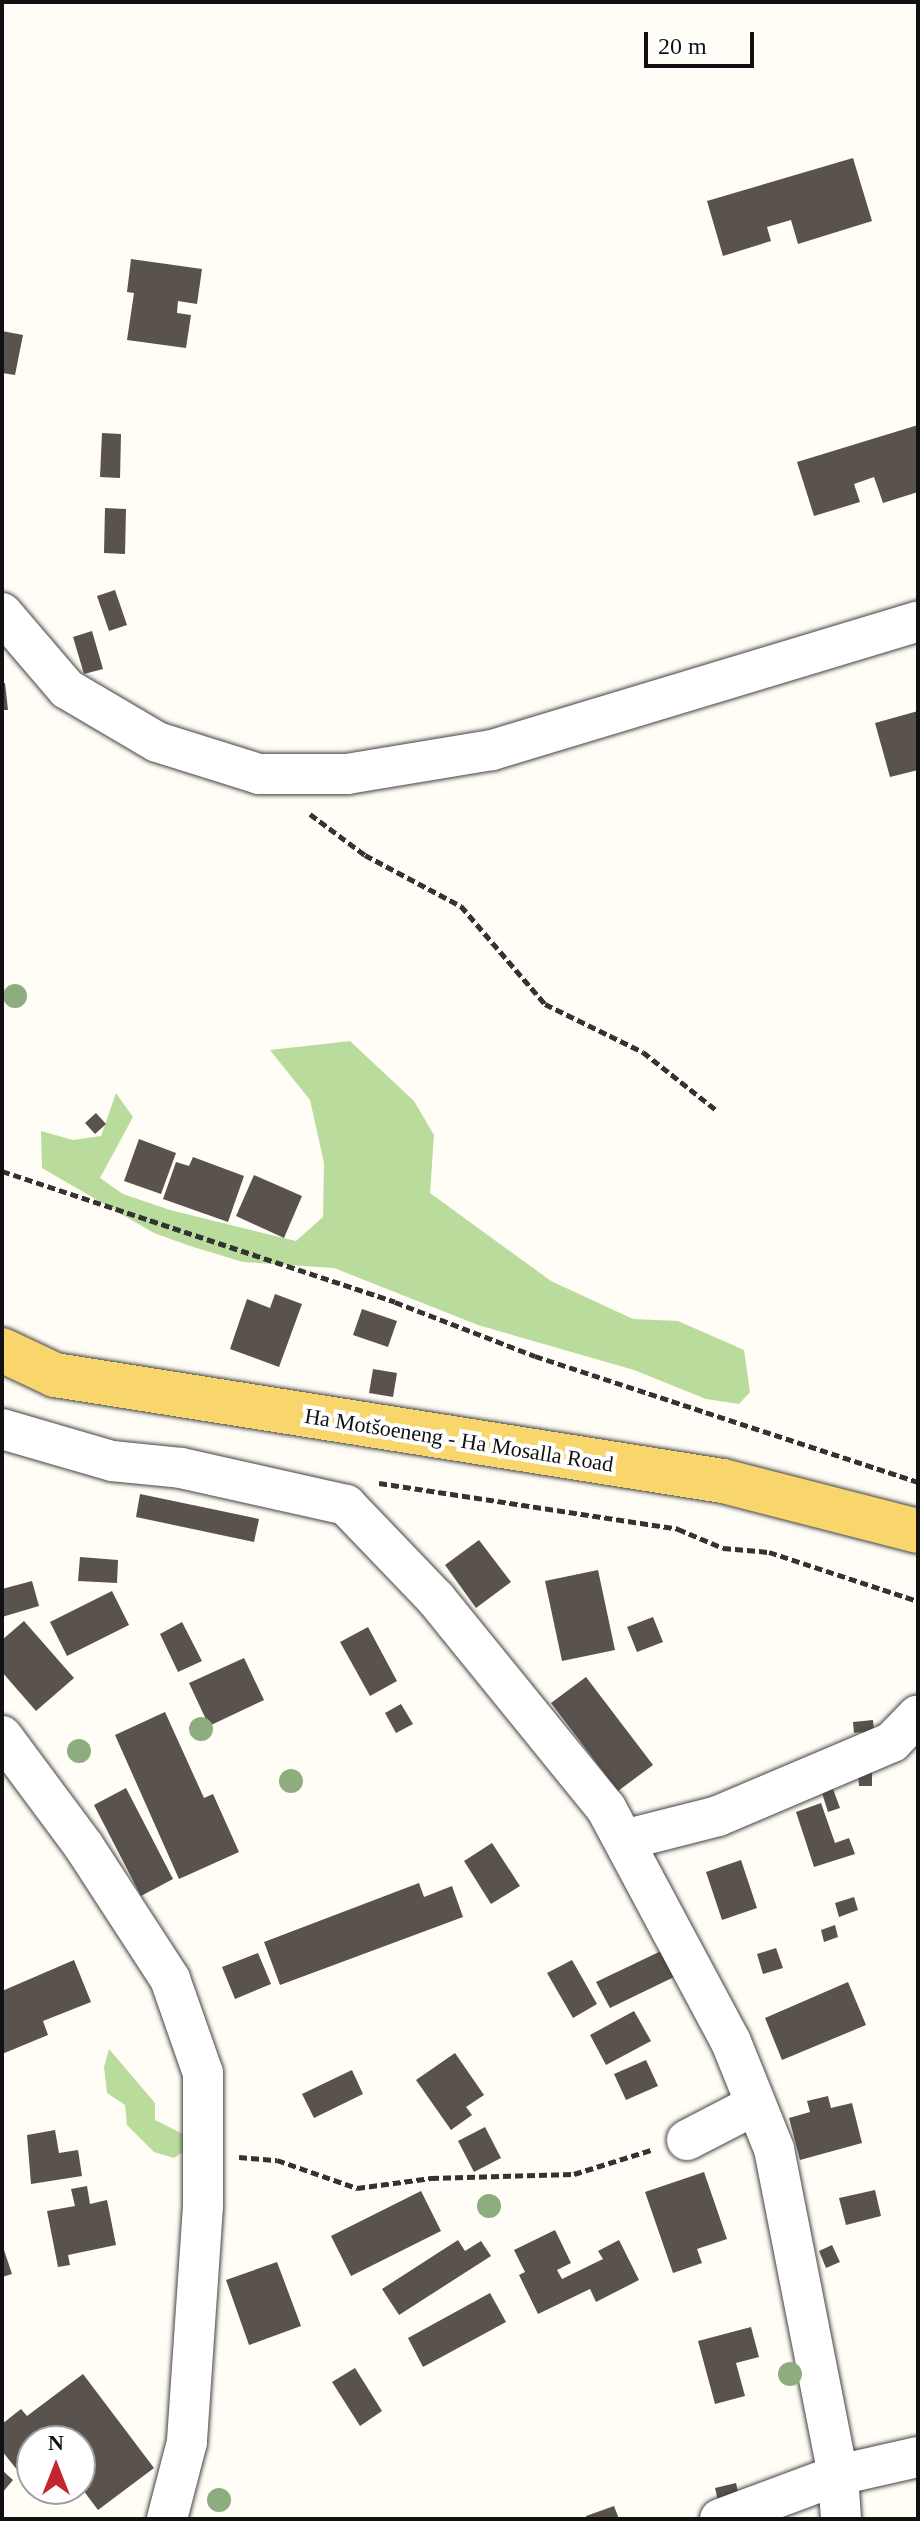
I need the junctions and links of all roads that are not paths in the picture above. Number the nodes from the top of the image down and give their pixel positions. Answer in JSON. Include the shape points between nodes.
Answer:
{"nodes":[{"id":1,"x":2,"y":613,"type":"edge"},
{"id":2,"x":918,"y":621,"type":"edge"},
{"id":3,"x":2,"y":1350,"type":"edge"},
{"id":4,"x":2,"y":1429,"type":"edge"},
{"id":5,"x":918,"y":1531,"type":"edge"},
{"id":6,"x":918,"y":1715,"type":"edge"},
{"id":7,"x":7,"y":1756,"type":"edge"},
{"id":8,"x":624,"y":1840,"type":"junction"},
{"id":9,"x":753,"y":2106,"type":"junction"},
{"id":10,"x":687,"y":2140,"type":"road end"},
{"id":11,"x":918,"y":2457,"type":"edge"},
{"id":12,"x":838,"y":2475,"type":"junction"},
{"id":13,"x":167,"y":2519,"type":"edge"},
{"id":14,"x":720,"y":2519,"type":"edge"},
{"id":15,"x":841,"y":2519,"type":"edge"}],
"edges":[{"from":1,"to":2,"type":"street","via":[[67,689],[157,742],[259,774],[347,774],[492,750]]},
{"from":3,"to":5,"type":"main road","name":"Ha Motšoeneng - Ha Mosalla Road","via":[[55,1375],[723,1481]]},
{"from":4,"to":8,"type":"street","via":[[112,1461],[181,1468],[346,1505],[436,1599],[606,1808]]},
{"from":6,"to":8,"type":"street","via":[[892,1742],[718,1816]]},
{"from":7,"to":13,"type":"street","via":[[83,1845],[170,1979],[203,2073],[203,2175],[187,2442]]},
{"from":8,"to":9,"type":"street","via":[[731,2042]]},
{"from":9,"to":10,"type":"street"},
{"from":9,"to":12,"type":"street","via":[[774,2149],[793,2223]]},
{"from":11,"to":12,"type":"street"},
{"from":12,"to":14,"type":"street"},
{"from":12,"to":15,"type":"street"}]}
